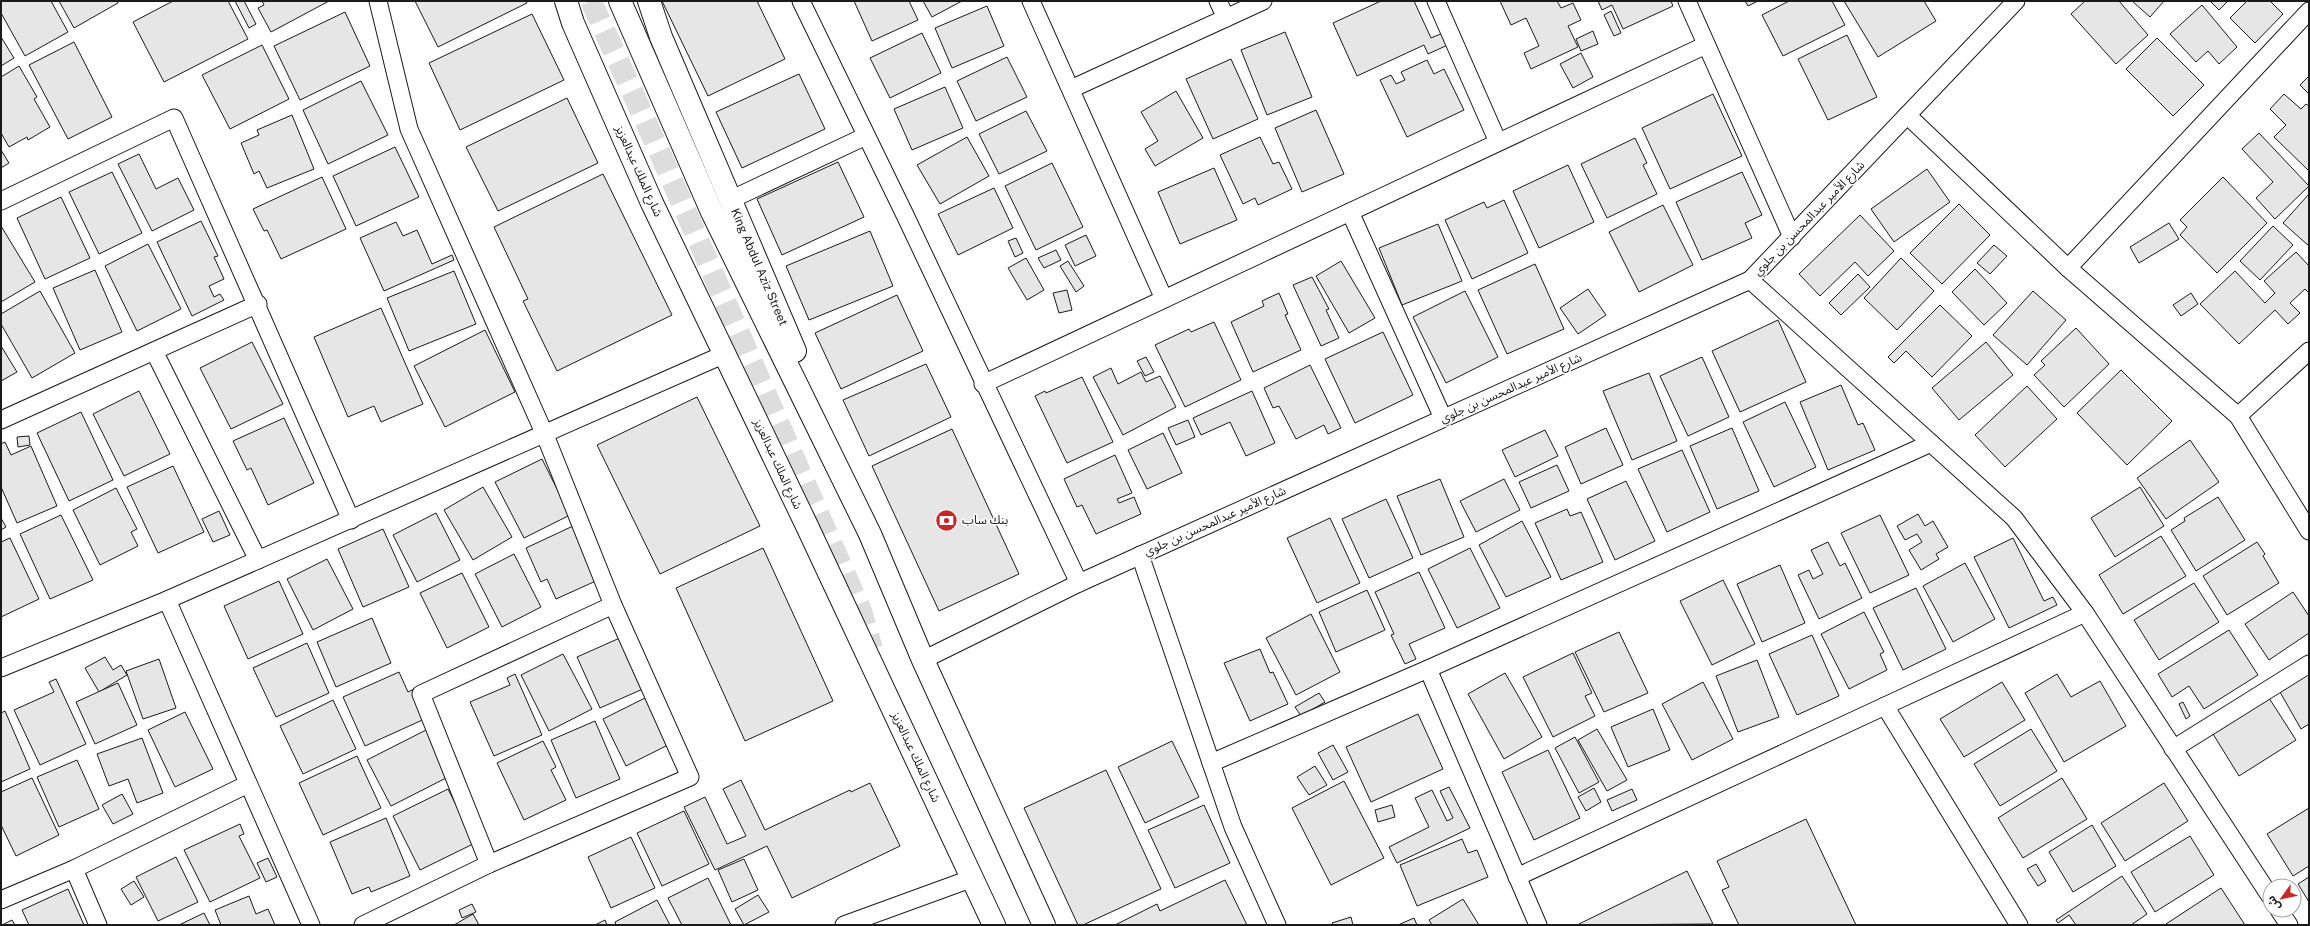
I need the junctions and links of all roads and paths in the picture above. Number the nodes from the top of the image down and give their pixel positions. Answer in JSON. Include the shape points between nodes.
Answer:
{"nodes":[{"id":1,"x":378,"y":1,"type":"edge"},
{"id":2,"x":566,"y":1,"type":"edge"},
{"id":3,"x":620,"y":1,"type":"edge"},
{"id":4,"x":649,"y":1,"type":"edge"},
{"id":5,"x":801,"y":1,"type":"edge"},
{"id":6,"x":1031,"y":1,"type":"edge"},
{"id":7,"x":1218,"y":1,"type":"edge"},
{"id":8,"x":1263,"y":1,"type":"edge"},
{"id":9,"x":1436,"y":1,"type":"edge"},
{"id":10,"x":1687,"y":1,"type":"edge"},
{"id":11,"x":2012,"y":2,"type":"edge"},
{"id":12,"x":2309,"y":11,"type":"edge"},
{"id":13,"x":1226,"y":18,"type":"junction"},
{"id":14,"x":1706,"y":44,"type":"junction"},
{"id":15,"x":1071,"y":89,"type":"junction"},
{"id":16,"x":1907,"y":115,"type":"junction"},
{"id":17,"x":866,"y":136,"type":"junction"},
{"id":18,"x":1498,"y":142,"type":"junction"},
{"id":19,"x":730,"y":200,"type":"junction"},
{"id":20,"x":1,"y":201,"type":"edge"},
{"id":21,"x":1350,"y":212,"type":"junction"},
{"id":22,"x":1792,"y":237,"type":"junction"},
{"id":23,"x":2068,"y":268,"type":"junction"},
{"id":24,"x":1750,"y":280,"type":"junction"},
{"id":25,"x":1164,"y":299,"type":"junction"},
{"id":26,"x":258,"y":304,"type":"junction"},
{"id":27,"x":154,"y":351,"type":"junction"},
{"id":28,"x":2309,"y":351,"type":"edge"},
{"id":29,"x":725,"y":354,"type":"junction"},
{"id":30,"x":983,"y":384,"type":"junction"},
{"id":31,"x":2238,"y":416,"type":"junction"},
{"id":32,"x":1443,"y":418,"type":"junction"},
{"id":33,"x":1,"y":420,"type":"edge"},
{"id":34,"x":545,"y":435,"type":"junction"},
{"id":35,"x":1931,"y":444,"type":"junction"},
{"id":36,"x":351,"y":520,"type":"junction"},
{"id":37,"x":2309,"y":531,"type":"edge"},
{"id":38,"x":870,"y":534,"type":"junction"},
{"id":39,"x":1140,"y":555,"type":"junction"},
{"id":40,"x":258,"y":560,"type":"junction"},
{"id":41,"x":1079,"y":582,"type":"junction"},
{"id":42,"x":167,"y":600,"type":"junction"},
{"id":43,"x":614,"y":604,"type":"junction"},
{"id":44,"x":2085,"y":614,"type":"junction"},
{"id":45,"x":923,"y":660,"type":"junction"},
{"id":46,"x":2309,"y":664,"type":"edge"},
{"id":47,"x":1,"y":668,"type":"edge"},
{"id":48,"x":1428,"y":669,"type":"junction"},
{"id":49,"x":1885,"y":706,"type":"junction"},
{"id":50,"x":2173,"y":749,"type":"junction"},
{"id":51,"x":1211,"y":763,"type":"junction"},
{"id":52,"x":248,"y":784,"type":"junction"},
{"id":53,"x":489,"y":864,"type":"junction"},
{"id":54,"x":74,"y":869,"type":"junction"},
{"id":55,"x":1517,"y":877,"type":"junction"},
{"id":56,"x":973,"y":878,"type":"junction"},
{"id":57,"x":2262,"y":884,"type":"edge"},
{"id":58,"x":1,"y":900,"type":"edge"},
{"id":59,"x":98,"y":925,"type":"edge"},
{"id":60,"x":311,"y":925,"type":"edge"},
{"id":61,"x":363,"y":925,"type":"edge"},
{"id":62,"x":844,"y":925,"type":"edge"},
{"id":63,"x":994,"y":925,"type":"edge"},
{"id":64,"x":1044,"y":925,"type":"edge"},
{"id":65,"x":1277,"y":925,"type":"edge"},
{"id":66,"x":1538,"y":925,"type":"edge"},
{"id":67,"x":2019,"y":925,"type":"edge"}],
"edges":[{"from":1,"to":34,"type":"street","via":[[409,129]]},
{"from":2,"to":29,"type":"street","name":"شارع الملك عبدالعزيز","via":[[573,23],[652,202]]},
{"from":3,"to":38,"type":"street","via":[[712,212]]},
{"from":4,"to":19,"type":"street","name":"King Abdul Aziz Street","via":[[661,37]]},
{"from":5,"to":17,"type":"street"},
{"from":6,"to":15,"type":"street"},
{"from":7,"to":13,"type":"street"},
{"from":8,"to":13,"type":"street"},
{"from":9,"to":18,"type":"street"},
{"from":10,"to":14,"type":"street"},
{"from":11,"to":16,"type":"street","name":"شارع الأمير عبدالمحسن بن جلوي"},
{"from":12,"to":23,"type":"street"},
{"from":13,"to":15,"type":"street"},
{"from":14,"to":18,"type":"street"},
{"from":14,"to":22,"type":"street"},
{"from":15,"to":25,"type":"street"},
{"from":16,"to":22,"type":"street","name":"شارع الأمير عبدالمحسن بن جلوي"},
{"from":16,"to":23,"type":"street"},
{"from":17,"to":19,"type":"street"},
{"from":17,"to":30,"type":"street"},
{"from":18,"to":21,"type":"street"},
{"from":19,"to":38,"type":"street","name":"King Abdul Aziz Street","via":[[822,414]]},
{"from":20,"to":26,"type":"street","via":[[174,118]]},
{"from":21,"to":25,"type":"street"},
{"from":21,"to":32,"type":"street"},
{"from":22,"to":24,"type":"street","name":"شارع الأمير عبدالمحسن بن جلوي"},
{"from":23,"to":31,"type":"street"},
{"from":24,"to":32,"type":"street","name":"شارع الأمير عبدالمحسن بن جلوي"},
{"from":24,"to":35,"type":"street"},
{"from":25,"to":30,"type":"street"},
{"from":26,"to":27,"type":"street"},
{"from":26,"to":36,"type":"street"},
{"from":27,"to":33,"type":"street"},
{"from":27,"to":40,"type":"street"},
{"from":28,"to":31,"type":"street"},
{"from":29,"to":34,"type":"street"},
{"from":29,"to":56,"type":"street","name":"شارع الملك عبدالعزيز"},
{"from":30,"to":41,"type":"street"},
{"from":31,"to":37,"type":"street"},
{"from":32,"to":39,"type":"street","name":"شارع الأمير عبدالمحسن بن جلوي"},
{"from":34,"to":36,"type":"street"},
{"from":34,"to":43,"type":"street"},
{"from":35,"to":44,"type":"street","via":[[2014,518]]},
{"from":35,"to":48,"type":"street"},
{"from":36,"to":40,"type":"street"},
{"from":38,"to":45,"type":"street"},
{"from":39,"to":41,"type":"street","name":"شارع الأمير عبدالمحسن بن جلوي"},
{"from":39,"to":51,"type":"street"},
{"from":40,"to":42,"type":"street"},
{"from":41,"to":45,"type":"street","name":"شارع الأمير عبدالمحسن بن جلوي"},
{"from":42,"to":47,"type":"street"},
{"from":42,"to":52,"type":"street"},
{"from":43,"to":53,"type":"street","via":[[421,694]]},
{"from":43,"to":53,"type":"street","via":[[690,777]]},
{"from":44,"to":49,"type":"street"},
{"from":44,"to":50,"type":"street"},
{"from":45,"to":64,"type":"street"},
{"from":46,"to":50,"type":"street"},
{"from":48,"to":51,"type":"street"},
{"from":48,"to":55,"type":"street"},
{"from":49,"to":55,"type":"street"},
{"from":49,"to":67,"type":"street"},
{"from":50,"to":57,"type":"street"},
{"from":51,"to":65,"type":"street","via":[[1232,827]]},
{"from":52,"to":54,"type":"street"},
{"from":52,"to":60,"type":"street"},
{"from":53,"to":61,"type":"street"},
{"from":54,"to":58,"type":"street"},
{"from":54,"to":59,"type":"street"},
{"from":55,"to":66,"type":"street"},
{"from":56,"to":62,"type":"street"},
{"from":56,"to":63,"type":"street","name":"شارع الملك عبدالعزيز"}]}
